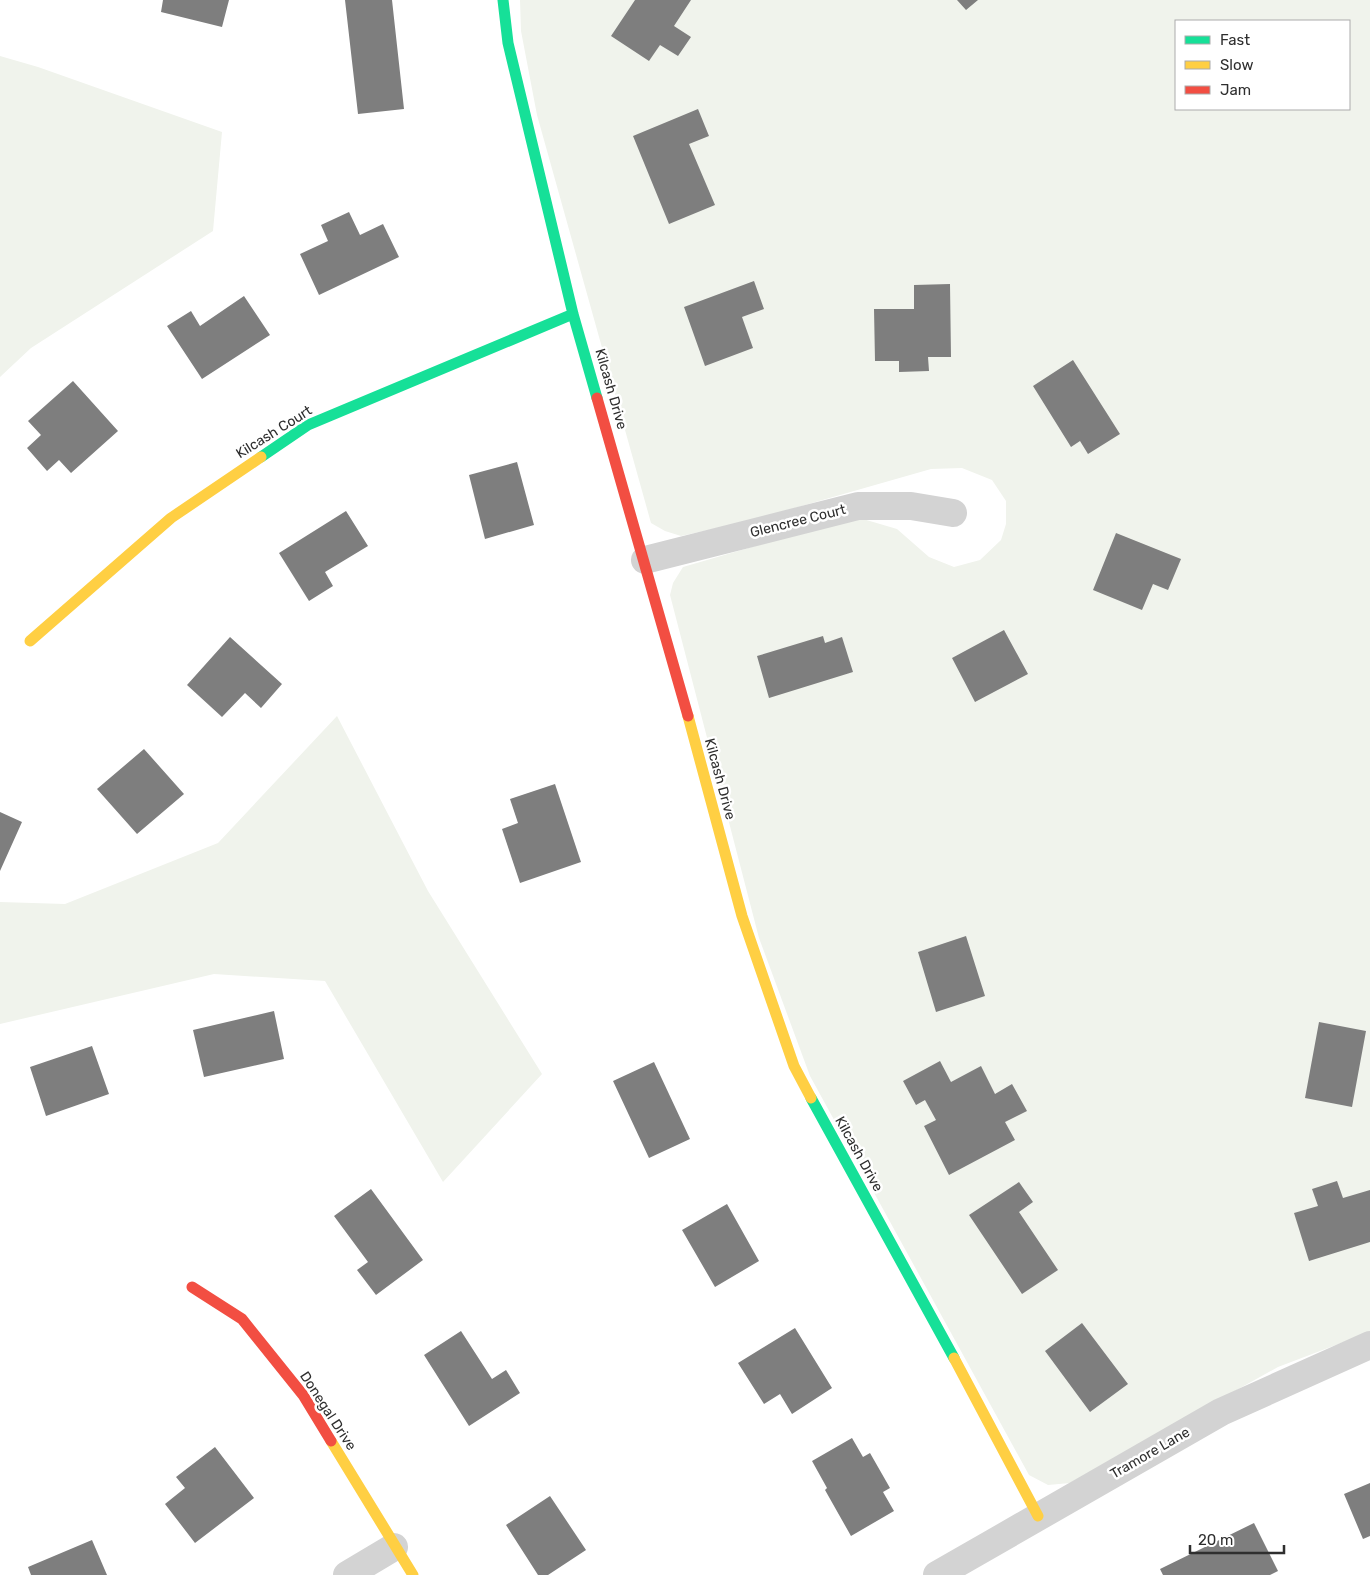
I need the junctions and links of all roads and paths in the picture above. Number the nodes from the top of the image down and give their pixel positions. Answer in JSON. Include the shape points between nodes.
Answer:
{"nodes":[{"id":1,"x":503,"y":0,"type":"edge"},
{"id":2,"x":573,"y":314,"type":"junction"},
{"id":3,"x":953,"y":513,"type":"dead end"},
{"id":4,"x":645,"y":560,"type":"junction"},
{"id":5,"x":30,"y":641,"type":"dead end"},
{"id":6,"x":192,"y":1287,"type":"dead end"},
{"id":7,"x":1370,"y":1345,"type":"edge"},
{"id":8,"x":1038,"y":1516,"type":"junction"},
{"id":9,"x":394,"y":1547,"type":"junction"},
{"id":10,"x":346,"y":1575,"type":"edge"},
{"id":11,"x":413,"y":1575,"type":"edge"},
{"id":12,"x":937,"y":1575,"type":"edge"}],
"edges":[{"from":1,"to":2,"type":"street","name":"Kilcash Drive","via":[[508,44]]},
{"from":2,"to":4,"type":"street","name":"Kilcash Drive"},
{"from":2,"to":5,"type":"street","name":"Kilcash Court","via":[[308,425],[171,518]]},
{"from":3,"to":4,"type":"street","name":"Glencree Court","via":[[911,506],[858,506]]},
{"from":4,"to":8,"type":"street","name":"Kilcash Drive","via":[[742,916],[794,1066]]},
{"from":6,"to":9,"type":"street","name":"Donegal Drive","via":[[242,1319],[303,1395]]},
{"from":7,"to":8,"type":"street","name":"Tramore Lane","via":[[1221,1412]]},
{"from":8,"to":12,"type":"street","name":"Tramore Lane"},
{"from":9,"to":10,"type":"street"},
{"from":9,"to":11,"type":"street","name":"Donegal Drive"}]}
